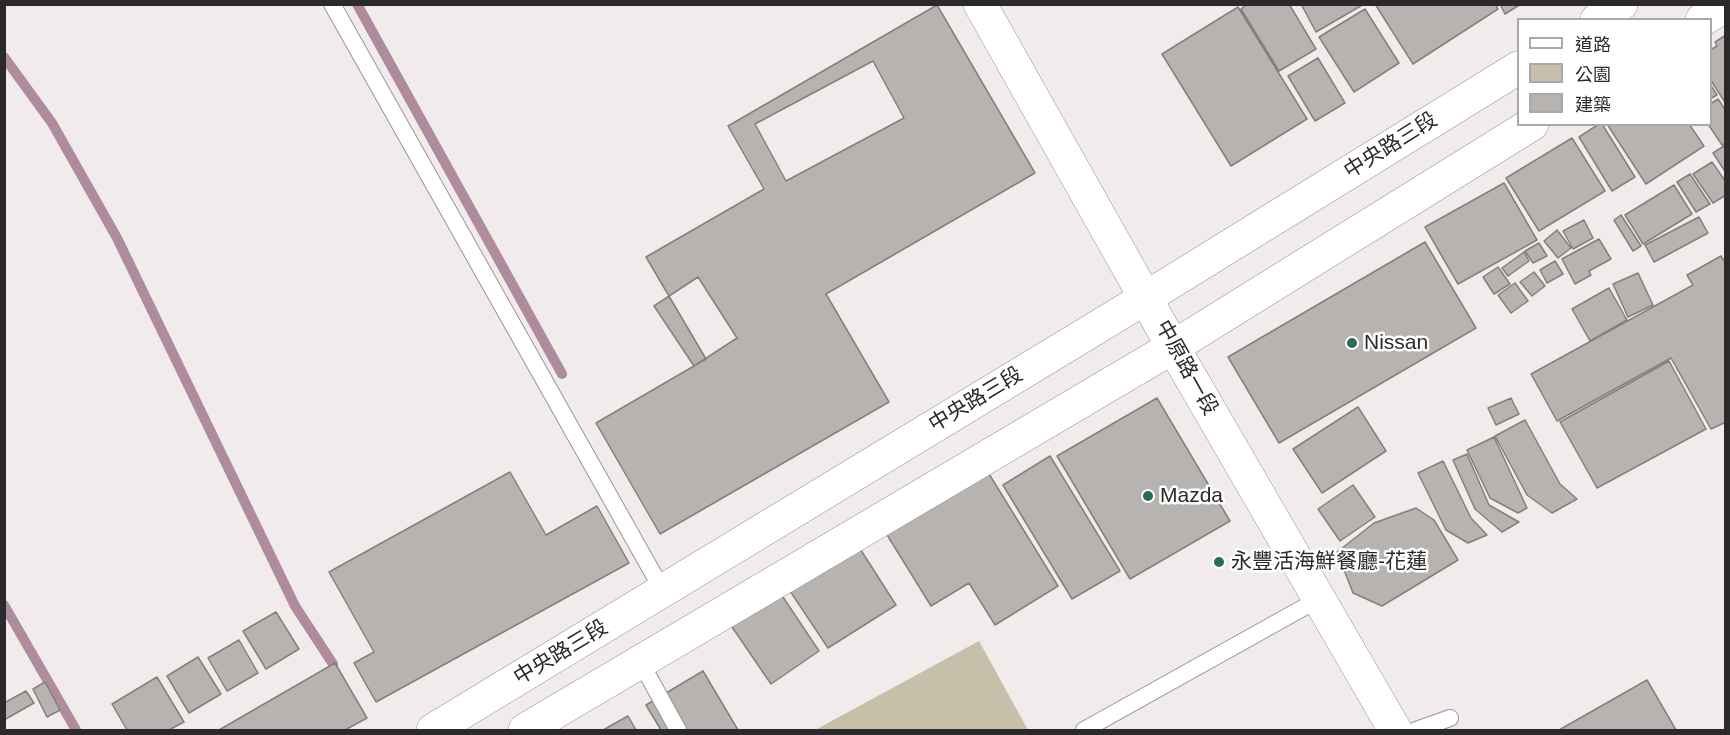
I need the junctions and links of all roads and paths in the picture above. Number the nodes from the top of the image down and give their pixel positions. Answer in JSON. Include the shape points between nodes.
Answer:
{"nodes":[{"id":1,"x":332,"y":4,"type":"edge"},
{"id":2,"x":980,"y":4,"type":"edge"},
{"id":3,"x":1725,"y":5,"type":"edge"},
{"id":4,"x":1705,"y":18,"type":"edge"},
{"id":5,"x":1517,"y":69,"type":"edge"},
{"id":6,"x":1529,"y":126,"type":"edge"},
{"id":7,"x":1146,"y":297,"type":"junction"},
{"id":8,"x":1173,"y":347,"type":"junction"},
{"id":9,"x":663,"y":591,"type":"junction"},
{"id":10,"x":1319,"y":599,"type":"junction"},
{"id":11,"x":640,"y":661,"type":"junction"},
{"id":12,"x":1450,"y":718,"type":"dead end"},
{"id":13,"x":433,"y":730,"type":"edge"},
{"id":14,"x":525,"y":730,"type":"edge"},
{"id":15,"x":678,"y":730,"type":"edge"},
{"id":16,"x":1084,"y":730,"type":"edge"},
{"id":17,"x":1395,"y":730,"type":"edge"},
{"id":18,"x":1416,"y":730,"type":"edge"}],
"edges":[{"from":1,"to":9,"type":"lane"},
{"from":2,"to":7,"type":"street","name":"中原路一段"},
{"from":3,"to":4,"type":"street"},
{"from":5,"to":7,"type":"street","name":"中央路三段"},
{"from":6,"to":8,"type":"street"},
{"from":7,"to":8,"type":"street","name":"中原路一段"},
{"from":7,"to":9,"type":"street","name":"中央路三段"},
{"from":8,"to":10,"type":"street","name":"中原路一段"},
{"from":8,"to":11,"type":"street"},
{"from":9,"to":13,"type":"street","name":"中央路三段"},
{"from":10,"to":16,"type":"lane"},
{"from":10,"to":17,"type":"street","name":"中原路一段"},
{"from":11,"to":14,"type":"street"},
{"from":11,"to":15,"type":"lane"},
{"from":12,"to":18,"type":"lane"}]}
